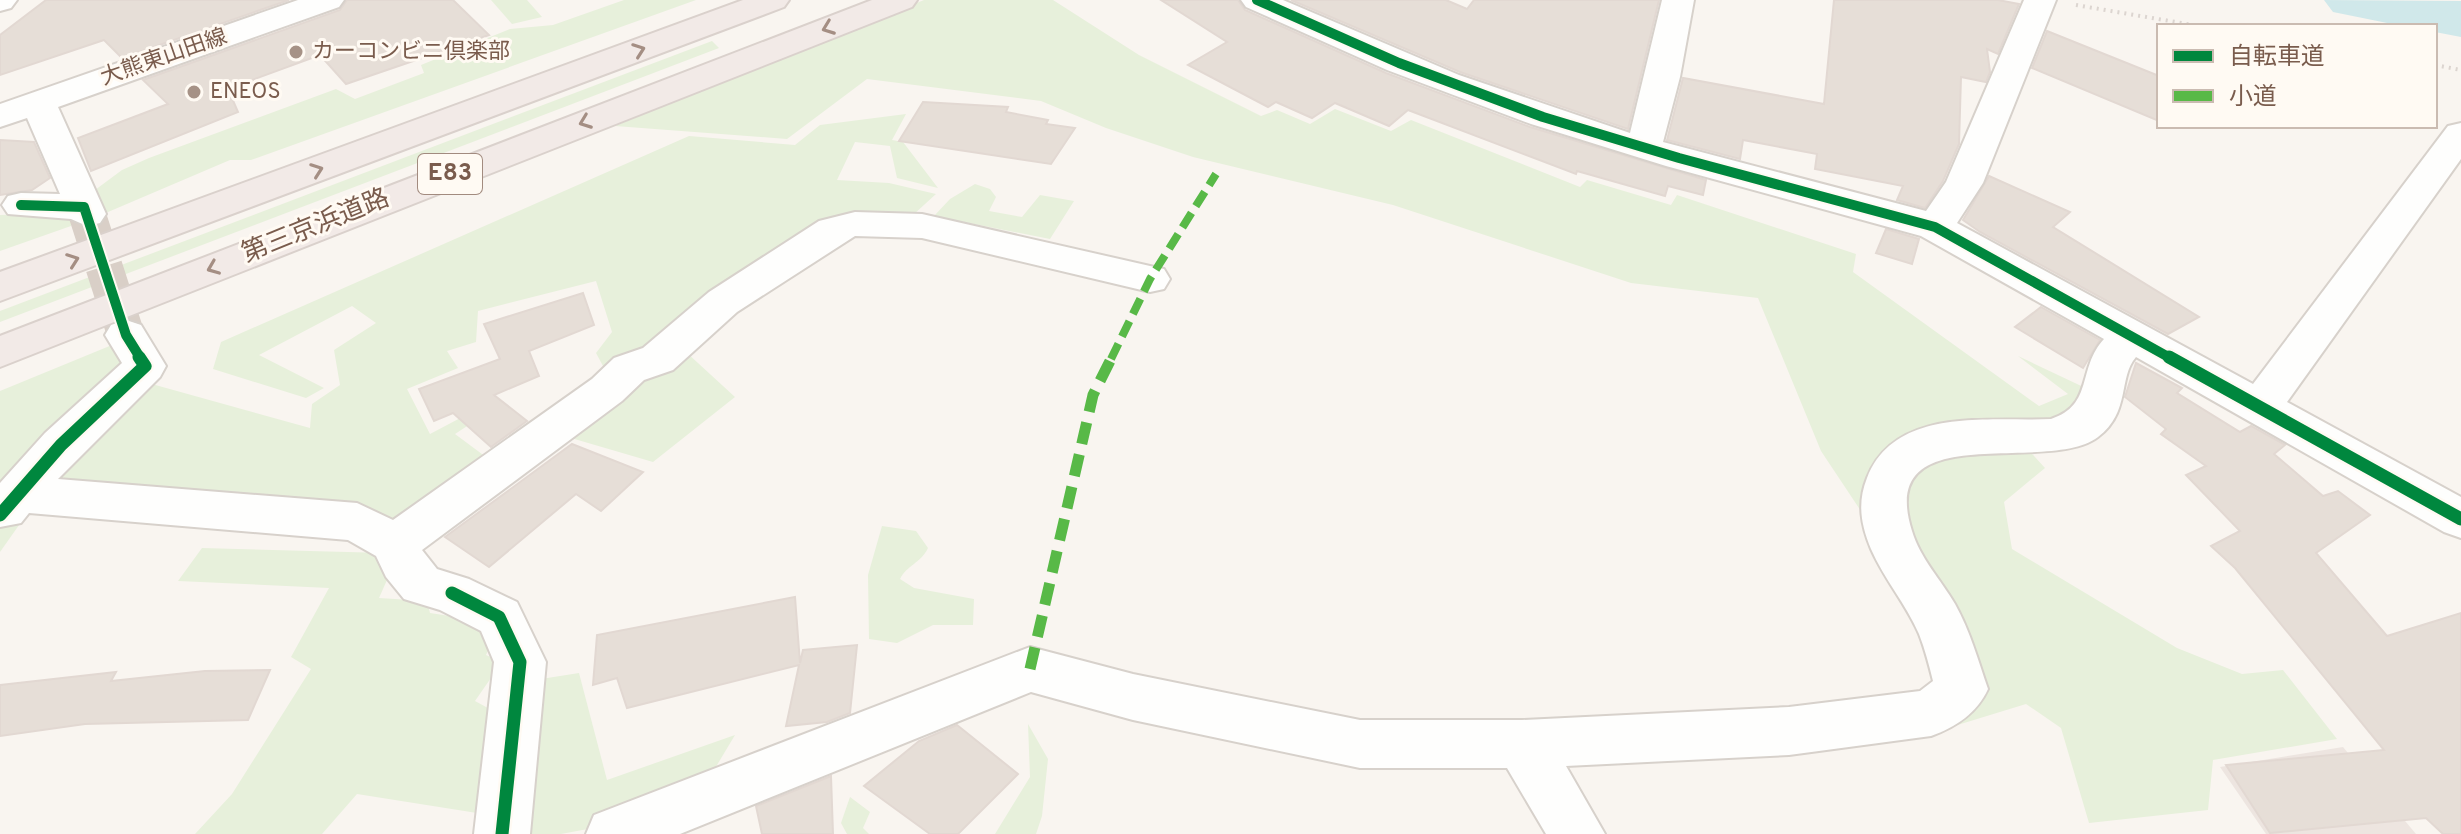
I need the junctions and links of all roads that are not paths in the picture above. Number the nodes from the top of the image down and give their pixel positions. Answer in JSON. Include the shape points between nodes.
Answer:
{"nodes":[{"id":1,"x":273,"y":0,"type":"edge"},
{"id":2,"x":328,"y":0,"type":"edge"},
{"id":3,"x":773,"y":0,"type":"edge"},
{"id":4,"x":901,"y":0,"type":"edge"},
{"id":5,"x":1257,"y":0,"type":"edge"},
{"id":6,"x":1678,"y":0,"type":"edge"},
{"id":7,"x":2057,"y":3,"type":"edge"},
{"id":8,"x":0,"y":95,"type":"edge"},
{"id":9,"x":38,"y":102,"type":"junction"},
{"id":10,"x":0,"y":116,"type":"edge"},
{"id":11,"x":2461,"y":134,"type":"edge"},
{"id":12,"x":1643,"y":148,"type":"junction"},
{"id":13,"x":21,"y":205,"type":"dead end"},
{"id":14,"x":1935,"y":227,"type":"junction"},
{"id":15,"x":1150,"y":279,"type":"dead end"},
{"id":16,"x":0,"y":287,"type":"edge"},
{"id":17,"x":126,"y":335,"type":"tunnel mouth"},
{"id":18,"x":2132,"y":335,"type":"junction"},
{"id":19,"x":0,"y":352,"type":"edge"},
{"id":20,"x":2259,"y":408,"type":"junction"},
{"id":21,"x":9,"y":505,"type":"edge"},
{"id":22,"x":2461,"y":519,"type":"edge"},
{"id":23,"x":395,"y":544,"type":"junction"},
{"id":24,"x":1522,"y":744,"type":"junction"},
{"id":25,"x":502,"y":834,"type":"edge"},
{"id":26,"x":614,"y":834,"type":"edge"},
{"id":27,"x":1577,"y":834,"type":"edge"}],
"edges":[{"from":1,"to":8,"type":"street","name":"大熊東山田線"},
{"from":2,"to":9,"type":"street","name":"大熊東山田線"},
{"from":16,"to":3,"type":"highway","name":"第三京浜道路","number":"E83","one_way":true},
{"from":4,"to":19,"type":"highway","name":"第三京浜道路","number":"E83","one_way":true},
{"from":5,"to":12,"type":"street","via":[[1477,97]]},
{"from":6,"to":12,"type":"street"},
{"from":7,"to":14,"type":"street","via":[[1964,183]]},
{"from":9,"to":10,"type":"street","name":"大熊東山田線"},
{"from":9,"to":13,"type":"street","via":[[85,210]]},
{"from":11,"to":20,"type":"street"},
{"from":12,"to":14,"type":"street"},
{"from":14,"to":18,"type":"street"},
{"from":15,"to":23,"type":"street","via":[[922,226],[855,224],[833,230],[723,302],[658,359],[629,369]]},
{"from":17,"to":21,"type":"street","via":[[145,366],[61,445]]},
{"from":18,"to":20,"type":"street"},
{"from":18,"to":24,"type":"street","via":[[2109,360],[2102,408],[2085,425],[2062,436],[1957,438],[1915,449],[1891,474],[1883,507],[1896,555],[1939,622],[1962,689],[1931,713],[1789,731]]},
{"from":20,"to":22,"type":"street"},
{"from":21,"to":23,"type":"street","via":[[357,522]]},
{"from":23,"to":25,"type":"street","via":[[421,585],[452,593],[499,617],[520,662]]},
{"from":24,"to":26,"type":"street","via":[[1360,744],[1147,700],[1030,669]]},
{"from":24,"to":27,"type":"street"}]}
